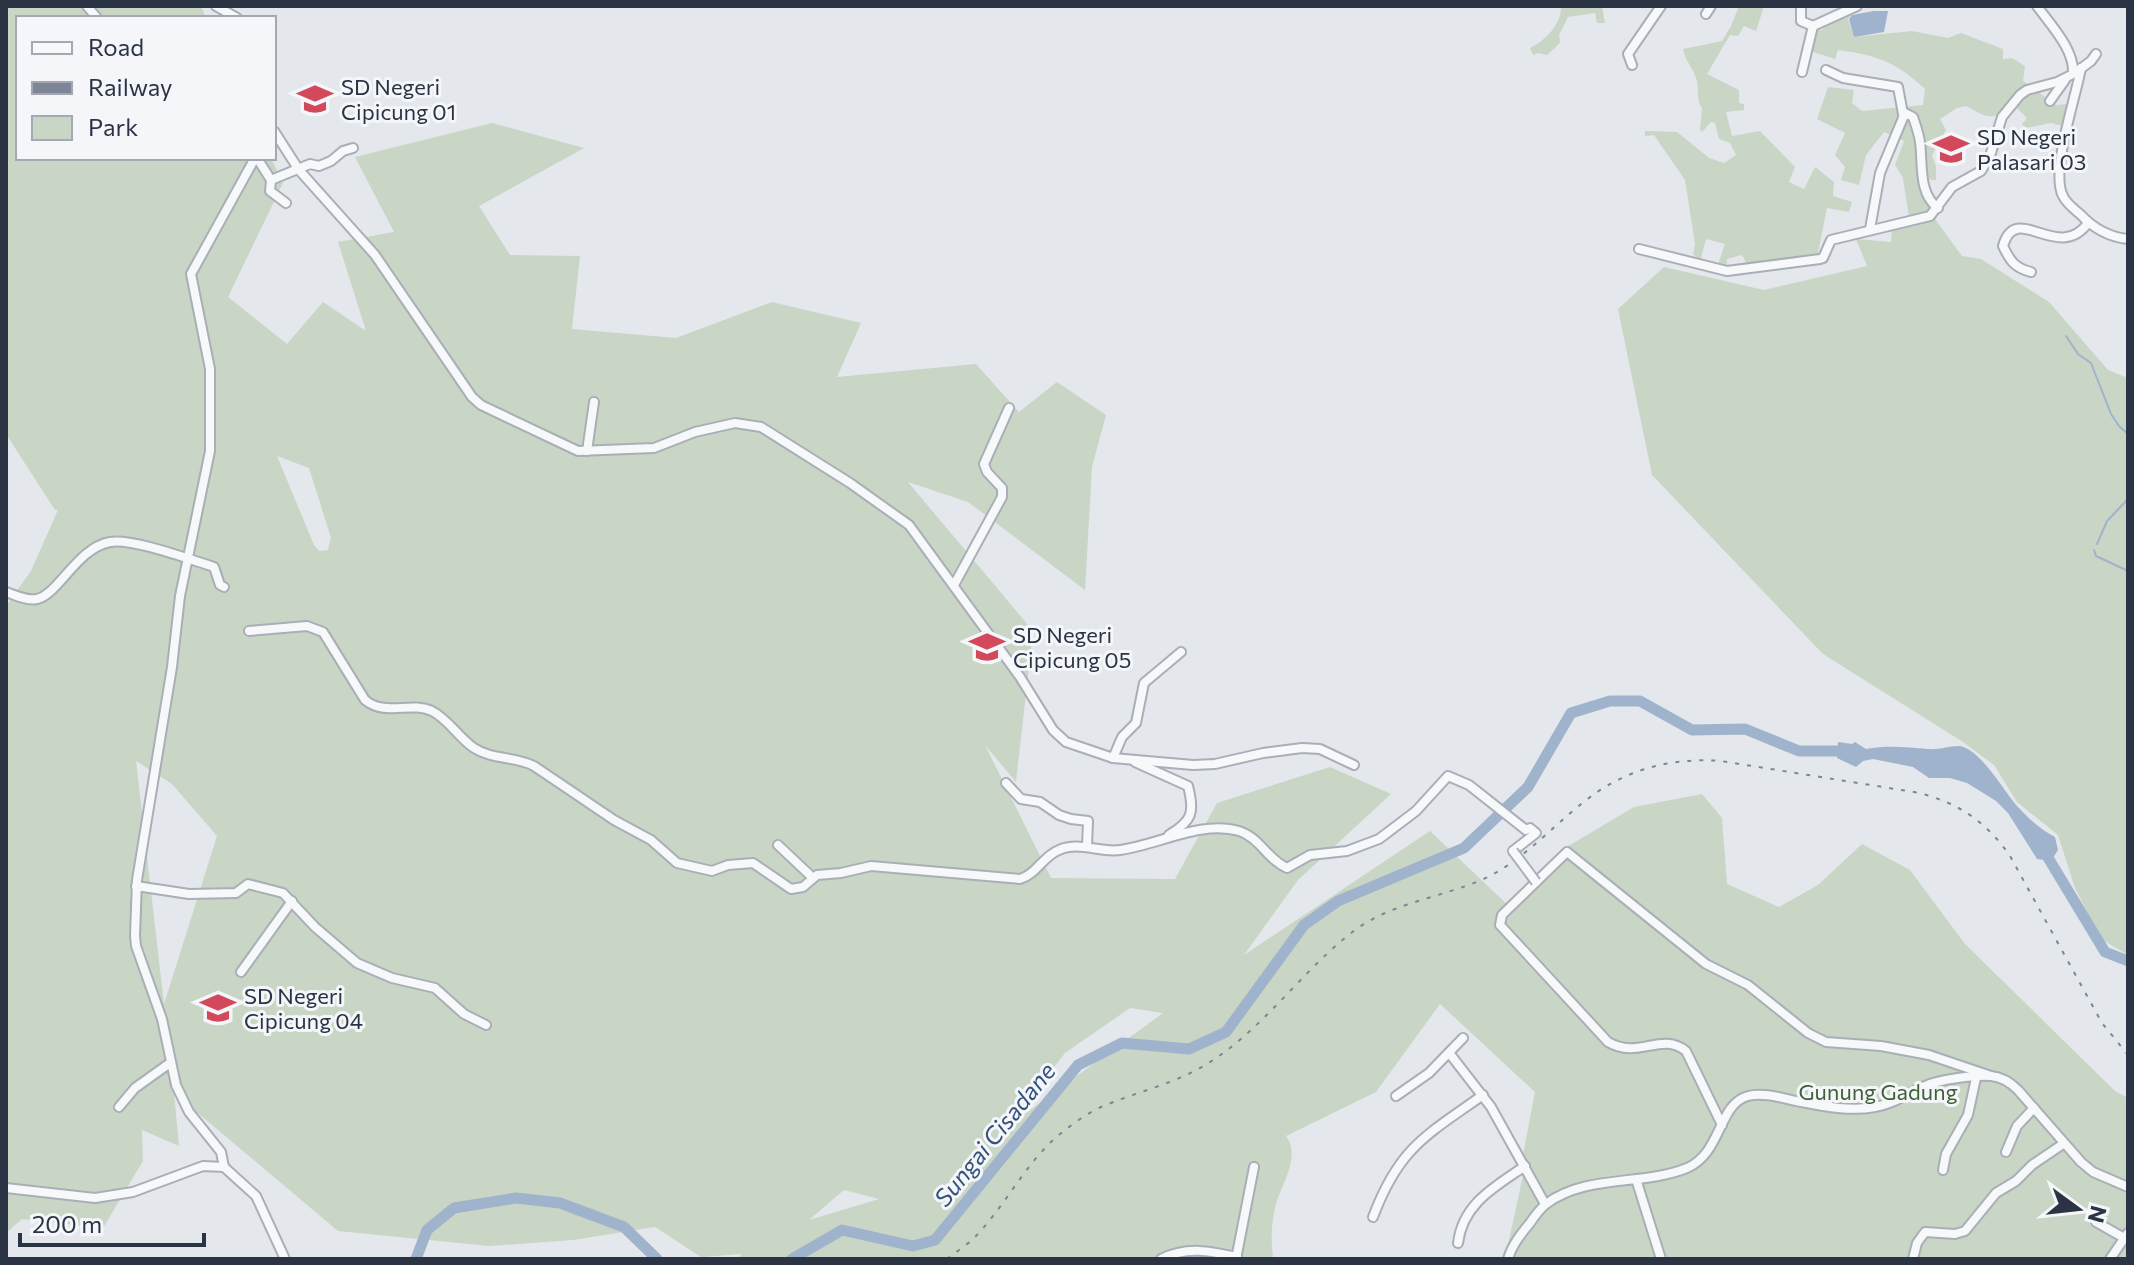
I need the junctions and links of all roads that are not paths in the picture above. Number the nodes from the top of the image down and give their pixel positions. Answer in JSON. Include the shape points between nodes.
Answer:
{"nodes":[{"id":1,"x":216,"y":6,"type":"edge"},
{"id":2,"x":1661,"y":6,"type":"edge"},
{"id":3,"x":1801,"y":6,"type":"edge"},
{"id":4,"x":1857,"y":6,"type":"edge"},
{"id":5,"x":2040,"y":7,"type":"edge"},
{"id":6,"x":234,"y":16,"type":"edge"},
{"id":7,"x":1813,"y":26,"type":"junction"},
{"id":8,"x":2096,"y":54,"type":"dead end"},
{"id":9,"x":1632,"y":65,"type":"dead end"},
{"id":10,"x":2077,"y":69,"type":"junction"},
{"id":11,"x":1826,"y":70,"type":"dead end"},
{"id":12,"x":1802,"y":72,"type":"dead end"},
{"id":13,"x":2065,"y":79,"type":"junction"},
{"id":14,"x":2050,"y":101,"type":"dead end"},
{"id":15,"x":1903,"y":114,"type":"junction"},
{"id":16,"x":276,"y":134,"type":"edge"},
{"id":17,"x":353,"y":148,"type":"dead end"},
{"id":18,"x":255,"y":160,"type":"edge"},
{"id":19,"x":257,"y":160,"type":"edge"},
{"id":20,"x":299,"y":170,"type":"junction"},
{"id":21,"x":271,"y":180,"type":"junction"},
{"id":22,"x":286,"y":203,"type":"dead end"},
{"id":23,"x":1938,"y":208,"type":"junction"},
{"id":24,"x":2088,"y":223,"type":"junction"},
{"id":25,"x":1870,"y":229,"type":"junction"},
{"id":26,"x":2128,"y":239,"type":"edge"},
{"id":27,"x":1639,"y":249,"type":"dead end"},
{"id":28,"x":2031,"y":272,"type":"dead end"},
{"id":29,"x":594,"y":402,"type":"dead end"},
{"id":30,"x":1009,"y":408,"type":"dead end"},
{"id":31,"x":587,"y":451,"type":"junction"},
{"id":32,"x":188,"y":558,"type":"junction"},
{"id":33,"x":954,"y":585,"type":"junction"},
{"id":34,"x":224,"y":587,"type":"dead end"},
{"id":35,"x":6,"y":592,"type":"edge"},
{"id":36,"x":249,"y":631,"type":"dead end"},
{"id":37,"x":1181,"y":652,"type":"dead end"},
{"id":38,"x":1113,"y":758,"type":"junction"},
{"id":39,"x":1131,"y":760,"type":"junction"},
{"id":40,"x":1354,"y":765,"type":"dead end"},
{"id":41,"x":1006,"y":783,"type":"dead end"},
{"id":42,"x":1163,"y":839,"type":"junction"},
{"id":43,"x":778,"y":845,"type":"dead end"},
{"id":44,"x":1087,"y":847,"type":"junction"},
{"id":45,"x":813,"y":878,"type":"junction"},
{"id":46,"x":1536,"y":882,"type":"junction"},
{"id":47,"x":136,"y":886,"type":"junction"},
{"id":48,"x":292,"y":901,"type":"junction"},
{"id":49,"x":241,"y":972,"type":"dead end"},
{"id":50,"x":486,"y":1025,"type":"dead end"},
{"id":51,"x":1463,"y":1038,"type":"dead end"},
{"id":52,"x":1450,"y":1054,"type":"junction"},
{"id":53,"x":170,"y":1063,"type":"junction"},
{"id":54,"x":1991,"y":1076,"type":"junction"},
{"id":55,"x":1976,"y":1078,"type":"junction"},
{"id":56,"x":1483,"y":1095,"type":"junction"},
{"id":57,"x":1396,"y":1096,"type":"dead end"},
{"id":58,"x":119,"y":1107,"type":"dead end"},
{"id":59,"x":2034,"y":1108,"type":"junction"},
{"id":60,"x":1722,"y":1125,"type":"junction"},
{"id":61,"x":2063,"y":1144,"type":"junction"},
{"id":62,"x":2006,"y":1152,"type":"dead end"},
{"id":63,"x":1525,"y":1166,"type":"junction"},
{"id":64,"x":224,"y":1167,"type":"junction"},
{"id":65,"x":1254,"y":1167,"type":"dead end"},
{"id":66,"x":1943,"y":1170,"type":"dead end"},
{"id":67,"x":1636,"y":1179,"type":"junction"},
{"id":68,"x":2128,"y":1187,"type":"edge"},
{"id":69,"x":6,"y":1188,"type":"edge"},
{"id":70,"x":1545,"y":1204,"type":"junction"},
{"id":71,"x":1373,"y":1217,"type":"dead end"},
{"id":72,"x":2096,"y":1222,"type":"dead end"},
{"id":73,"x":2127,"y":1236,"type":"edge"},
{"id":74,"x":1458,"y":1243,"type":"dead end"},
{"id":75,"x":1236,"y":1258,"type":"edge"},
{"id":76,"x":285,"y":1259,"type":"edge"},
{"id":77,"x":1161,"y":1259,"type":"edge"},
{"id":78,"x":1508,"y":1259,"type":"edge"},
{"id":79,"x":1661,"y":1259,"type":"edge"},
{"id":80,"x":1913,"y":1259,"type":"edge"},
{"id":81,"x":2110,"y":1259,"type":"edge"}],
"edges":[{"from":1,"to":6,"type":"street"},
{"from":2,"to":9,"type":"street","via":[[1628,54]]},
{"from":3,"to":7,"type":"street","via":[[1801,21]]},
{"from":4,"to":7,"type":"street"},
{"from":5,"to":10,"type":"street"},
{"from":7,"to":12,"type":"street"},
{"from":8,"to":10,"type":"street"},
{"from":10,"to":13,"type":"street"},
{"from":10,"to":24,"type":"street","via":[[2058,182],[2063,197]]},
{"from":11,"to":15,"type":"street","via":[[1898,87]]},
{"from":13,"to":14,"type":"street"},
{"from":13,"to":23,"type":"street","via":[[2020,95],[2002,117],[1981,171],[1952,187]]},
{"from":15,"to":23,"type":"street","via":[[1913,117],[1923,182]]},
{"from":15,"to":25,"type":"street","via":[[1879,179]]},
{"from":16,"to":20,"type":"street"},
{"from":17,"to":20,"type":"street"},
{"from":18,"to":32,"type":"street","via":[[191,274],[208,352],[212,427]]},
{"from":19,"to":21,"type":"street"},
{"from":20,"to":21,"type":"street"},
{"from":20,"to":31,"type":"street","via":[[375,255],[478,403],[571,449]]},
{"from":21,"to":22,"type":"street","via":[[270,191]]},
{"from":23,"to":25,"type":"street","via":[[1925,218]]},
{"from":24,"to":26,"type":"street"},
{"from":24,"to":28,"type":"street","via":[[2069,237],[2049,237],[2021,227],[2008,234],[2003,246],[2009,261]]},
{"from":25,"to":27,"type":"street","via":[[1831,240],[1820,259],[1727,271]]},
{"from":29,"to":31,"type":"street"},
{"from":30,"to":33,"type":"street","via":[[984,464],[1002,488],[1002,497]]},
{"from":31,"to":33,"type":"street","via":[[654,448],[735,423],[761,427],[909,525]]},
{"from":32,"to":34,"type":"street","via":[[214,567]]},
{"from":32,"to":35,"type":"street","via":[[112,542],[88,553],[39,598]]},
{"from":32,"to":47,"type":"street"},
{"from":33,"to":38,"type":"street","via":[[1058,737]]},
{"from":36,"to":45,"type":"street","via":[[307,626],[323,632],[372,705],[433,712],[476,749],[534,766],[651,840],[677,863],[712,871],[753,863],[791,889]]},
{"from":37,"to":38,"type":"street","via":[[1144,683],[1136,723],[1122,737]]},
{"from":38,"to":39,"type":"street"},
{"from":39,"to":40,"type":"street","via":[[1208,765],[1302,748],[1320,749]]},
{"from":39,"to":42,"type":"street","via":[[1188,786],[1189,820]]},
{"from":41,"to":44,"type":"street","via":[[1021,799],[1088,821]]},
{"from":42,"to":44,"type":"street","via":[[1117,851]]},
{"from":42,"to":46,"type":"street","bridge":true,"via":[[1224,827],[1249,836],[1287,868],[1310,855],[1347,851],[1379,839],[1416,811],[1448,776],[1536,833],[1513,851]]},
{"from":43,"to":45,"type":"street"},
{"from":44,"to":45,"type":"street","via":[[1061,849],[1020,879],[871,866]]},
{"from":46,"to":54,"type":"street","via":[[1567,852],[1706,964],[1748,985],[1808,1033],[1826,1042],[1929,1055]]},
{"from":46,"to":60,"type":"street","via":[[1502,915],[1500,925],[1608,1042],[1627,1049],[1669,1043],[1686,1051]]},
{"from":47,"to":48,"type":"street","via":[[189,894],[236,893],[248,884]]},
{"from":47,"to":53,"type":"street","via":[[136,946],[162,1019]]},
{"from":48,"to":49,"type":"street"},
{"from":48,"to":50,"type":"street","via":[[357,963],[435,988],[464,1014]]},
{"from":51,"to":52,"type":"street"},
{"from":52,"to":56,"type":"street"},
{"from":52,"to":57,"type":"street"},
{"from":53,"to":58,"type":"street"},
{"from":53,"to":64,"type":"street","via":[[182,1100],[221,1152]]},
{"from":54,"to":55,"type":"street"},
{"from":54,"to":59,"type":"street","via":[[2010,1083]]},
{"from":55,"to":60,"type":"street","via":[[1934,1082],[1893,1103],[1865,1109],[1750,1096],[1736,1103]]},
{"from":55,"to":66,"type":"street","via":[[1968,1115]]},
{"from":56,"to":63,"type":"street"},
{"from":56,"to":71,"type":"street","via":[[1414,1145],[1395,1169]]},
{"from":59,"to":61,"type":"street"},
{"from":59,"to":62,"type":"street","via":[[2017,1126]]},
{"from":60,"to":67,"type":"street","via":[[1711,1149],[1688,1168]]},
{"from":61,"to":68,"type":"street","via":[[2093,1172]]},
{"from":61,"to":80,"type":"street","via":[[1996,1193],[1965,1231],[1925,1232]]},
{"from":63,"to":70,"type":"street"},
{"from":63,"to":74,"type":"street","via":[[1474,1203]]},
{"from":64,"to":69,"type":"street","via":[[203,1166],[133,1192],[95,1198]]},
{"from":64,"to":76,"type":"street","via":[[256,1196]]},
{"from":65,"to":75,"type":"street"},
{"from":67,"to":70,"type":"street","via":[[1598,1185]]},
{"from":67,"to":79,"type":"street"},
{"from":70,"to":78,"type":"street","via":[[1517,1238]]},
{"from":72,"to":73,"type":"street"},
{"from":73,"to":81,"type":"street"},
{"from":75,"to":77,"type":"street","via":[[1199,1250]]}]}
